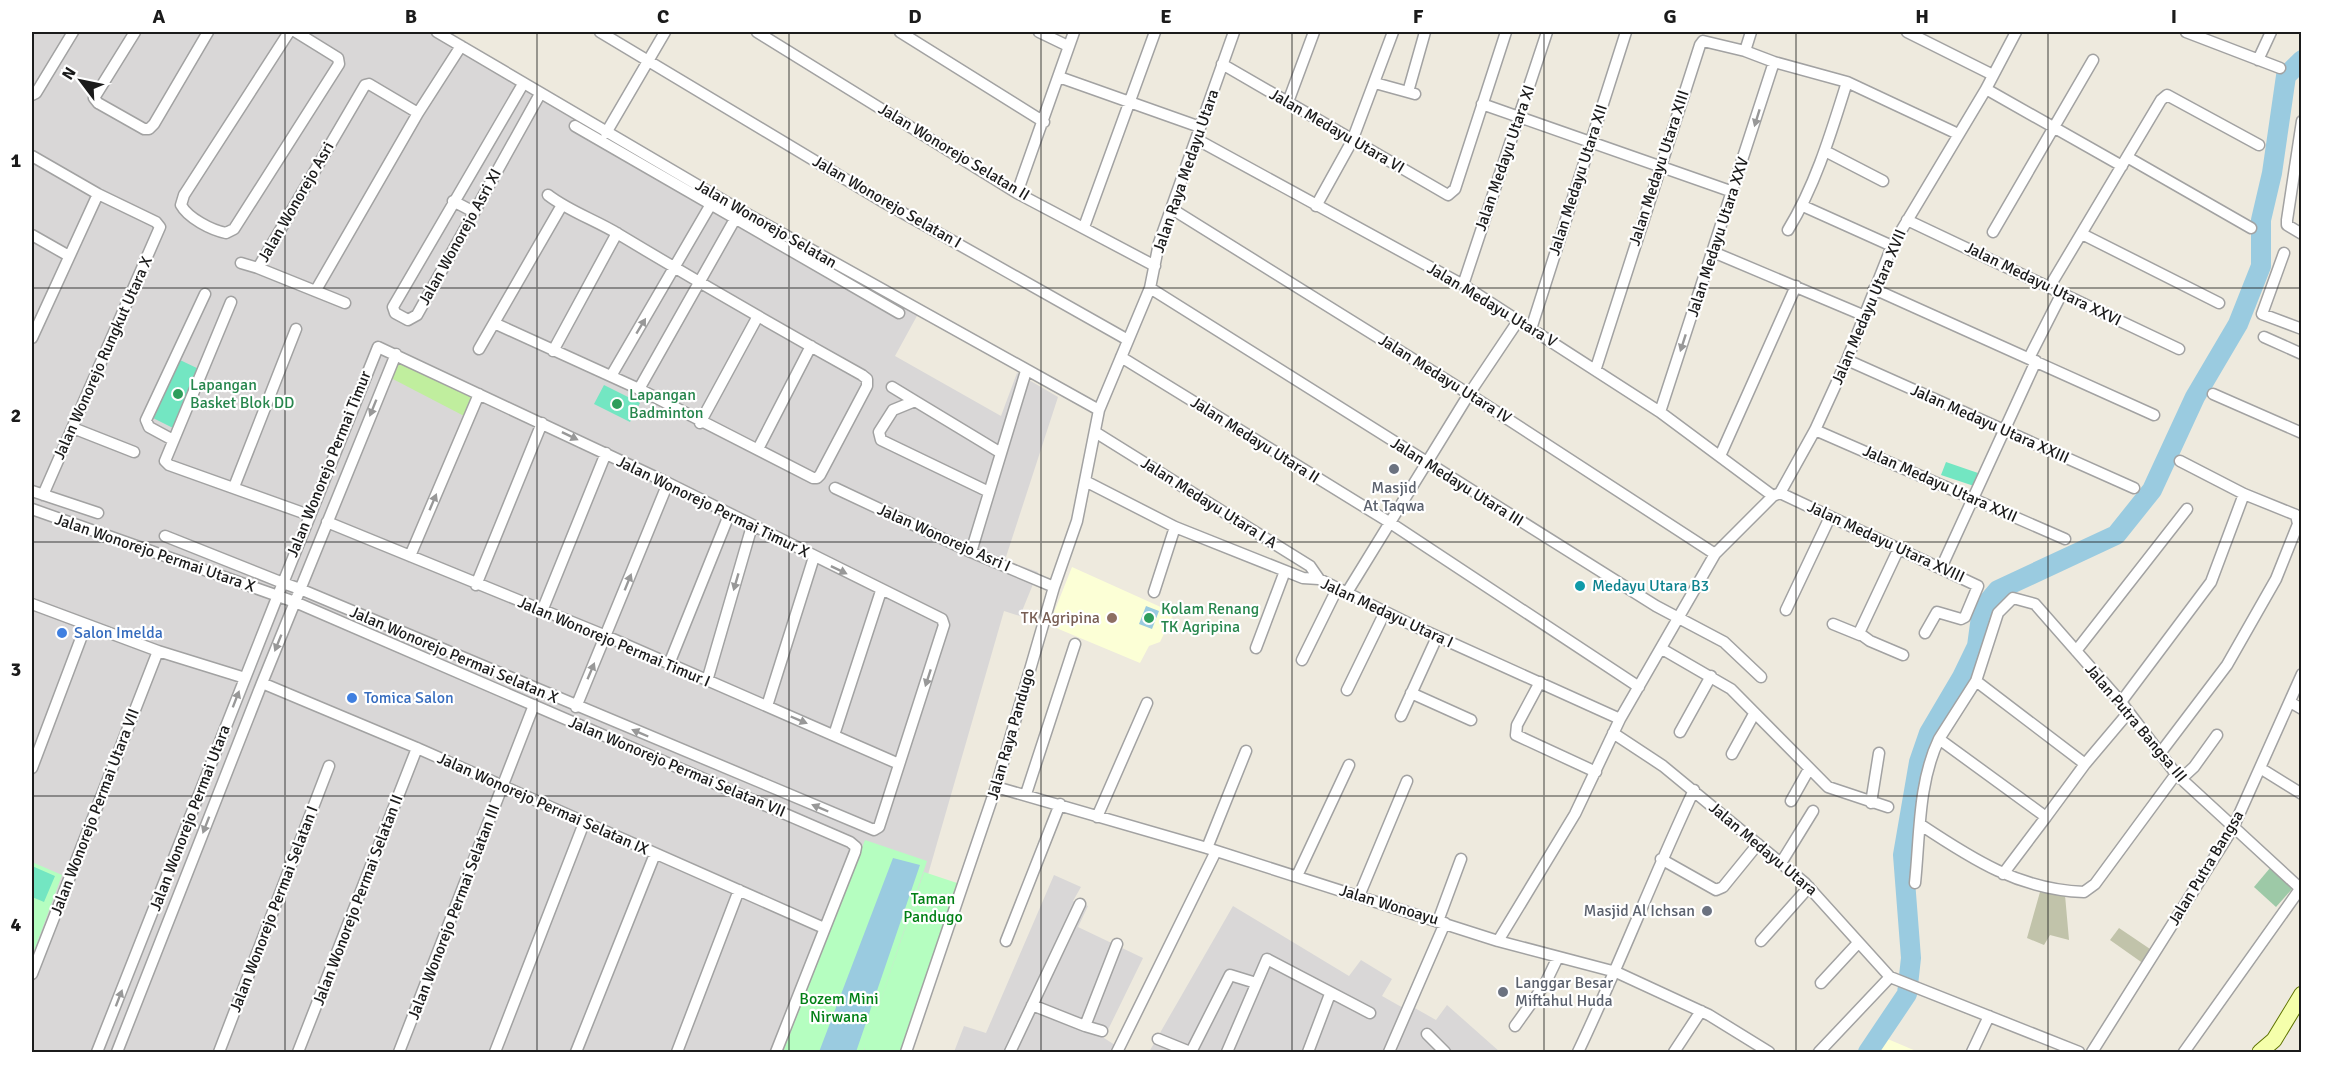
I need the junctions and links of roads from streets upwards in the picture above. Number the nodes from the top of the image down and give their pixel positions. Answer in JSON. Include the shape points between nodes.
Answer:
{"nodes":[{"id":1,"x":73,"y":32,"type":"edge"},
{"id":2,"x":135,"y":32,"type":"edge"},
{"id":3,"x":208,"y":32,"type":"edge"},
{"id":4,"x":289,"y":32,"type":"edge"},
{"id":5,"x":296,"y":32,"type":"edge"},
{"id":6,"x":437,"y":32,"type":"edge"},
{"id":7,"x":600,"y":32,"type":"edge"},
{"id":8,"x":664,"y":32,"type":"edge"},
{"id":9,"x":758,"y":32,"type":"edge"},
{"id":10,"x":900,"y":32,"type":"edge"},
{"id":11,"x":1040,"y":32,"type":"edge"},
{"id":12,"x":1074,"y":32,"type":"edge"},
{"id":13,"x":1155,"y":32,"type":"edge"},
{"id":14,"x":1234,"y":32,"type":"edge"},
{"id":15,"x":1314,"y":32,"type":"edge"},
{"id":16,"x":1393,"y":32,"type":"edge"},
{"id":17,"x":1425,"y":32,"type":"edge"},
{"id":18,"x":1506,"y":32,"type":"edge"},
{"id":19,"x":1547,"y":32,"type":"edge"},
{"id":20,"x":1626,"y":32,"type":"edge"},
{"id":21,"x":1751,"y":32,"type":"edge"},
{"id":22,"x":1907,"y":32,"type":"edge"},
{"id":23,"x":2016,"y":32,"type":"edge"},
{"id":24,"x":2186,"y":32,"type":"edge"},
{"id":25,"x":2271,"y":32,"type":"edge"},
{"id":26,"x":309,"y":34,"type":"edge"},
{"id":27,"x":461,"y":46,"type":"junction"},
{"id":28,"x":1068,"y":46,"type":"junction"},
{"id":29,"x":1745,"y":51,"type":"junction"},
{"id":30,"x":648,"y":60,"type":"junction"},
{"id":31,"x":2093,"y":60,"type":"dead end"},
{"id":32,"x":2258,"y":60,"type":"junction"},
{"id":33,"x":1774,"y":62,"type":"junction"},
{"id":34,"x":1222,"y":64,"type":"junction"},
{"id":35,"x":2280,"y":69,"type":"dead end"},
{"id":36,"x":1993,"y":75,"type":"junction"},
{"id":37,"x":1059,"y":77,"type":"junction"},
{"id":38,"x":1847,"y":82,"type":"junction"},
{"id":39,"x":1375,"y":83,"type":"junction"},
{"id":40,"x":523,"y":84,"type":"junction"},
{"id":41,"x":1986,"y":89,"type":"junction"},
{"id":42,"x":540,"y":94,"type":"junction"},
{"id":43,"x":32,"y":95,"type":"edge"},
{"id":44,"x":1130,"y":101,"type":"junction"},
{"id":45,"x":1288,"y":102,"type":"junction"},
{"id":46,"x":1482,"y":104,"type":"junction"},
{"id":47,"x":418,"y":113,"type":"junction"},
{"id":48,"x":1520,"y":117,"type":"junction"},
{"id":49,"x":1044,"y":122,"type":"junction"},
{"id":50,"x":2301,"y":122,"type":"edge"},
{"id":51,"x":575,"y":126,"type":"dead end"},
{"id":52,"x":1200,"y":127,"type":"junction"},
{"id":53,"x":2053,"y":128,"type":"junction"},
{"id":54,"x":606,"y":133,"type":"junction"},
{"id":55,"x":1958,"y":134,"type":"junction"},
{"id":56,"x":1196,"y":139,"type":"junction"},
{"id":57,"x":1352,"y":141,"type":"junction"},
{"id":58,"x":1589,"y":143,"type":"junction"},
{"id":59,"x":2259,"y":145,"type":"dead end"},
{"id":60,"x":1825,"y":151,"type":"junction"},
{"id":61,"x":32,"y":156,"type":"edge"},
{"id":62,"x":2125,"y":161,"type":"junction"},
{"id":63,"x":2298,"y":165,"type":"edge"},
{"id":64,"x":1659,"y":168,"type":"junction"},
{"id":65,"x":1883,"y":181,"type":"dead end"},
{"id":66,"x":1734,"y":192,"type":"junction"},
{"id":67,"x":1017,"y":193,"type":"junction"},
{"id":68,"x":98,"y":194,"type":"junction"},
{"id":69,"x":548,"y":195,"type":"dead end"},
{"id":70,"x":713,"y":199,"type":"junction"},
{"id":71,"x":453,"y":201,"type":"junction"},
{"id":72,"x":562,"y":205,"type":"junction"},
{"id":73,"x":1316,"y":206,"type":"junction"},
{"id":74,"x":1803,"y":206,"type":"junction"},
{"id":75,"x":1172,"y":209,"type":"junction"},
{"id":76,"x":474,"y":212,"type":"junction"},
{"id":77,"x":738,"y":213,"type":"junction"},
{"id":78,"x":1907,"y":220,"type":"junction"},
{"id":79,"x":1084,"y":227,"type":"junction"},
{"id":80,"x":2251,"y":228,"type":"dead end"},
{"id":81,"x":1788,"y":230,"type":"dead end"},
{"id":82,"x":1993,"y":232,"type":"dead end"},
{"id":83,"x":617,"y":233,"type":"junction"},
{"id":84,"x":2082,"y":234,"type":"junction"},
{"id":85,"x":2301,"y":234,"type":"edge"},
{"id":86,"x":32,"y":235,"type":"edge"},
{"id":87,"x":1892,"y":246,"type":"junction"},
{"id":88,"x":1713,"y":252,"type":"junction"},
{"id":89,"x":2284,"y":253,"type":"dead end"},
{"id":90,"x":69,"y":256,"type":"junction"},
{"id":91,"x":241,"y":263,"type":"dead end"},
{"id":92,"x":1155,"y":266,"type":"junction"},
{"id":93,"x":258,"y":268,"type":"junction"},
{"id":94,"x":675,"y":270,"type":"junction"},
{"id":95,"x":698,"y":281,"type":"junction"},
{"id":96,"x":1463,"y":285,"type":"junction"},
{"id":97,"x":1796,"y":286,"type":"junction"},
{"id":98,"x":2050,"y":286,"type":"junction"},
{"id":99,"x":1150,"y":288,"type":"junction"},
{"id":100,"x":1874,"y":289,"type":"junction"},
{"id":101,"x":316,"y":290,"type":"junction"},
{"id":102,"x":2062,"y":293,"type":"junction"},
{"id":103,"x":205,"y":294,"type":"dead end"},
{"id":104,"x":231,"y":302,"type":"dead end"},
{"id":105,"x":345,"y":303,"type":"dead end"},
{"id":106,"x":2219,"y":303,"type":"dead end"},
{"id":107,"x":899,"y":313,"type":"dead end"},
{"id":108,"x":758,"y":316,"type":"junction"},
{"id":109,"x":1865,"y":316,"type":"junction"},
{"id":110,"x":1518,"y":321,"type":"junction"},
{"id":111,"x":494,"y":323,"type":"junction"},
{"id":112,"x":2301,"y":328,"type":"edge"},
{"id":113,"x":296,"y":329,"type":"dead end"},
{"id":114,"x":1531,"y":330,"type":"junction"},
{"id":115,"x":2264,"y":337,"type":"dead end"},
{"id":116,"x":32,"y":338,"type":"edge"},
{"id":117,"x":1128,"y":340,"type":"junction"},
{"id":118,"x":378,"y":346,"type":"joint"},
{"id":119,"x":811,"y":346,"type":"junction"},
{"id":120,"x":479,"y":349,"type":"dead end"},
{"id":121,"x":2179,"y":349,"type":"dead end"},
{"id":122,"x":553,"y":351,"type":"junction"},
{"id":123,"x":396,"y":354,"type":"junction"},
{"id":124,"x":2301,"y":354,"type":"edge"},
{"id":125,"x":1121,"y":357,"type":"junction"},
{"id":126,"x":1847,"y":360,"type":"junction"},
{"id":127,"x":2032,"y":360,"type":"junction"},
{"id":128,"x":1596,"y":368,"type":"junction"},
{"id":129,"x":1026,"y":371,"type":"junction"},
{"id":130,"x":611,"y":376,"type":"junction"},
{"id":131,"x":892,"y":387,"type":"dead end"},
{"id":132,"x":639,"y":389,"type":"junction"},
{"id":133,"x":479,"y":394,"type":"junction"},
{"id":134,"x":1469,"y":394,"type":"junction"},
{"id":135,"x":2213,"y":394,"type":"dead end"},
{"id":136,"x":915,"y":401,"type":"junction"},
{"id":137,"x":1100,"y":410,"type":"junction"},
{"id":138,"x":1660,"y":412,"type":"junction"},
{"id":139,"x":2154,"y":415,"type":"dead end"},
{"id":140,"x":542,"y":423,"type":"junction"},
{"id":141,"x":700,"y":423,"type":"junction"},
{"id":142,"x":73,"y":429,"type":"junction"},
{"id":143,"x":1815,"y":430,"type":"junction"},
{"id":144,"x":2004,"y":431,"type":"junction"},
{"id":145,"x":1095,"y":432,"type":"junction"},
{"id":146,"x":2301,"y":433,"type":"edge"},
{"id":147,"x":173,"y":440,"type":"junction"},
{"id":148,"x":758,"y":449,"type":"junction"},
{"id":149,"x":134,"y":452,"type":"dead end"},
{"id":150,"x":606,"y":453,"type":"junction"},
{"id":151,"x":1001,"y":453,"type":"junction"},
{"id":152,"x":1720,"y":456,"type":"junction"},
{"id":153,"x":2180,"y":461,"type":"dead end"},
{"id":154,"x":1427,"y":464,"type":"junction"},
{"id":155,"x":1087,"y":482,"type":"junction"},
{"id":156,"x":668,"y":483,"type":"junction"},
{"id":157,"x":234,"y":487,"type":"junction"},
{"id":158,"x":835,"y":488,"type":"dead end"},
{"id":159,"x":2134,"y":488,"type":"dead end"},
{"id":160,"x":989,"y":492,"type":"junction"},
{"id":161,"x":37,"y":493,"type":"edge"},
{"id":162,"x":2244,"y":494,"type":"junction"},
{"id":163,"x":1777,"y":495,"type":"junction"},
{"id":164,"x":1973,"y":498,"type":"junction"},
{"id":165,"x":2187,"y":509,"type":"dead end"},
{"id":166,"x":32,"y":510,"type":"edge"},
{"id":167,"x":98,"y":513,"type":"dead end"},
{"id":168,"x":309,"y":515,"type":"junction"},
{"id":169,"x":729,"y":515,"type":"junction"},
{"id":170,"x":1830,"y":518,"type":"junction"},
{"id":171,"x":327,"y":522,"type":"junction"},
{"id":172,"x":1389,"y":522,"type":"junction"},
{"id":173,"x":752,"y":526,"type":"junction"},
{"id":174,"x":1175,"y":527,"type":"junction"},
{"id":175,"x":165,"y":536,"type":"dead end"},
{"id":176,"x":2065,"y":539,"type":"dead end"},
{"id":177,"x":1899,"y":548,"type":"junction"},
{"id":178,"x":970,"y":552,"type":"junction"},
{"id":179,"x":1715,"y":554,"type":"junction"},
{"id":180,"x":410,"y":556,"type":"junction"},
{"id":181,"x":814,"y":557,"type":"junction"},
{"id":182,"x":1941,"y":567,"type":"junction"},
{"id":183,"x":1285,"y":571,"type":"junction"},
{"id":184,"x":1319,"y":579,"type":"junction"},
{"id":185,"x":283,"y":583,"type":"junction"},
{"id":186,"x":476,"y":585,"type":"junction"},
{"id":187,"x":1054,"y":587,"type":"junction"},
{"id":188,"x":300,"y":589,"type":"junction"},
{"id":189,"x":881,"y":591,"type":"junction"},
{"id":190,"x":1154,"y":592,"type":"dead end"},
{"id":191,"x":1341,"y":592,"type":"junction"},
{"id":192,"x":278,"y":595,"type":"junction"},
{"id":193,"x":295,"y":602,"type":"junction"},
{"id":194,"x":32,"y":604,"type":"edge"},
{"id":195,"x":1786,"y":610,"type":"dead end"},
{"id":196,"x":542,"y":611,"type":"junction"},
{"id":197,"x":1385,"y":612,"type":"junction"},
{"id":198,"x":1679,"y":619,"type":"junction"},
{"id":199,"x":1833,"y":624,"type":"dead end"},
{"id":200,"x":86,"y":626,"type":"junction"},
{"id":201,"x":1925,"y":633,"type":"dead end"},
{"id":202,"x":1860,"y":635,"type":"junction"},
{"id":203,"x":606,"y":636,"type":"junction"},
{"id":204,"x":1437,"y":637,"type":"junction"},
{"id":205,"x":1075,"y":644,"type":"dead end"},
{"id":206,"x":1256,"y":648,"type":"dead end"},
{"id":207,"x":1662,"y":649,"type":"junction"},
{"id":208,"x":158,"y":651,"type":"junction"},
{"id":209,"x":2076,"y":651,"type":"junction"},
{"id":210,"x":1903,"y":655,"type":"dead end"},
{"id":211,"x":1302,"y":660,"type":"dead end"},
{"id":212,"x":669,"y":664,"type":"junction"},
{"id":213,"x":2301,"y":674,"type":"edge"},
{"id":214,"x":1711,"y":676,"type":"junction"},
{"id":215,"x":1761,"y":677,"type":"dead end"},
{"id":216,"x":245,"y":678,"type":"junction"},
{"id":217,"x":707,"y":681,"type":"junction"},
{"id":218,"x":1976,"y":681,"type":"junction"},
{"id":219,"x":1540,"y":682,"type":"junction"},
{"id":220,"x":262,"y":683,"type":"junction"},
{"id":221,"x":1639,"y":687,"type":"junction"},
{"id":222,"x":1347,"y":690,"type":"dead end"},
{"id":223,"x":1411,"y":693,"type":"junction"},
{"id":224,"x":2121,"y":702,"type":"junction"},
{"id":225,"x":2290,"y":702,"type":"junction"},
{"id":226,"x":1147,"y":703,"type":"dead end"},
{"id":227,"x":534,"y":705,"type":"junction"},
{"id":228,"x":767,"y":706,"type":"junction"},
{"id":229,"x":576,"y":707,"type":"junction"},
{"id":230,"x":2301,"y":709,"type":"edge"},
{"id":231,"x":2128,"y":713,"type":"junction"},
{"id":232,"x":1754,"y":714,"type":"junction"},
{"id":233,"x":1401,"y":716,"type":"dead end"},
{"id":234,"x":1620,"y":719,"type":"junction"},
{"id":235,"x":1471,"y":720,"type":"dead end"},
{"id":236,"x":1680,"y":732,"type":"dead end"},
{"id":237,"x":1613,"y":733,"type":"junction"},
{"id":238,"x":834,"y":735,"type":"junction"},
{"id":239,"x":2217,"y":735,"type":"dead end"},
{"id":240,"x":1940,"y":739,"type":"junction"},
{"id":241,"x":417,"y":748,"type":"junction"},
{"id":242,"x":1246,"y":752,"type":"dead end"},
{"id":243,"x":2161,"y":752,"type":"junction"},
{"id":244,"x":1879,"y":753,"type":"dead end"},
{"id":245,"x":1732,"y":754,"type":"dead end"},
{"id":246,"x":899,"y":764,"type":"junction"},
{"id":247,"x":2085,"y":764,"type":"junction"},
{"id":248,"x":1349,"y":765,"type":"dead end"},
{"id":249,"x":329,"y":766,"type":"dead end"},
{"id":250,"x":32,"y":768,"type":"edge"},
{"id":251,"x":2260,"y":768,"type":"junction"},
{"id":252,"x":1809,"y":769,"type":"junction"},
{"id":253,"x":1596,"y":772,"type":"junction"},
{"id":254,"x":2178,"y":776,"type":"junction"},
{"id":255,"x":1407,"y":781,"type":"dead end"},
{"id":256,"x":502,"y":786,"type":"junction"},
{"id":257,"x":996,"y":787,"type":"junction"},
{"id":258,"x":1694,"y":790,"type":"junction"},
{"id":259,"x":1026,"y":794,"type":"junction"},
{"id":260,"x":2301,"y":794,"type":"edge"},
{"id":261,"x":1791,"y":801,"type":"dead end"},
{"id":262,"x":1871,"y":803,"type":"junction"},
{"id":263,"x":1060,"y":804,"type":"junction"},
{"id":264,"x":1888,"y":807,"type":"dead end"},
{"id":265,"x":1813,"y":811,"type":"dead end"},
{"id":266,"x":1097,"y":817,"type":"junction"},
{"id":267,"x":2046,"y":817,"type":"junction"},
{"id":268,"x":584,"y":823,"type":"junction"},
{"id":269,"x":1921,"y":825,"type":"junction"},
{"id":270,"x":2232,"y":828,"type":"junction"},
{"id":271,"x":1758,"y":844,"type":"junction"},
{"id":272,"x":1211,"y":850,"type":"junction"},
{"id":273,"x":655,"y":854,"type":"junction"},
{"id":274,"x":1461,"y":859,"type":"dead end"},
{"id":275,"x":1661,"y":859,"type":"junction"},
{"id":276,"x":1781,"y":863,"type":"junction"},
{"id":277,"x":2003,"y":874,"type":"junction"},
{"id":278,"x":1297,"y":876,"type":"junction"},
{"id":279,"x":1916,"y":883,"type":"dead end"},
{"id":280,"x":1809,"y":887,"type":"junction"},
{"id":281,"x":739,"y":890,"type":"junction"},
{"id":282,"x":2301,"y":890,"type":"edge"},
{"id":283,"x":1359,"y":896,"type":"junction"},
{"id":284,"x":1080,"y":904,"type":"dead end"},
{"id":285,"x":1442,"y":922,"type":"junction"},
{"id":286,"x":824,"y":928,"type":"junction"},
{"id":287,"x":1006,"y":941,"type":"dead end"},
{"id":288,"x":1498,"y":941,"type":"junction"},
{"id":289,"x":1761,"y":941,"type":"dead end"},
{"id":290,"x":1858,"y":943,"type":"junction"},
{"id":291,"x":1117,"y":944,"type":"dead end"},
{"id":292,"x":1557,"y":957,"type":"junction"},
{"id":293,"x":1616,"y":972,"type":"junction"},
{"id":294,"x":32,"y":974,"type":"edge"},
{"id":295,"x":1893,"y":979,"type":"junction"},
{"id":296,"x":1256,"y":983,"type":"junction"},
{"id":297,"x":1821,"y":983,"type":"dead end"},
{"id":298,"x":1330,"y":994,"type":"junction"},
{"id":299,"x":2301,"y":994,"type":"edge"},
{"id":300,"x":1032,"y":1005,"type":"junction"},
{"id":301,"x":1701,"y":1011,"type":"junction"},
{"id":302,"x":1370,"y":1013,"type":"dead end"},
{"id":303,"x":1989,"y":1016,"type":"junction"},
{"id":304,"x":1083,"y":1026,"type":"junction"},
{"id":305,"x":1515,"y":1026,"type":"dead end"},
{"id":306,"x":1102,"y":1031,"type":"dead end"},
{"id":307,"x":1427,"y":1034,"type":"dead end"},
{"id":308,"x":1158,"y":1039,"type":"dead end"},
{"id":309,"x":97,"y":1053,"type":"edge"},
{"id":310,"x":117,"y":1053,"type":"edge"},
{"id":311,"x":219,"y":1053,"type":"edge"},
{"id":312,"x":298,"y":1053,"type":"edge"},
{"id":313,"x":399,"y":1053,"type":"edge"},
{"id":314,"x":495,"y":1053,"type":"edge"},
{"id":315,"x":576,"y":1053,"type":"edge"},
{"id":316,"x":677,"y":1053,"type":"edge"},
{"id":317,"x":776,"y":1053,"type":"edge"},
{"id":318,"x":906,"y":1053,"type":"edge"},
{"id":319,"x":1010,"y":1053,"type":"edge"},
{"id":320,"x":1117,"y":1053,"type":"edge"},
{"id":321,"x":1190,"y":1053,"type":"edge"},
{"id":322,"x":1227,"y":1053,"type":"edge"},
{"id":323,"x":1308,"y":1053,"type":"edge"},
{"id":324,"x":1389,"y":1053,"type":"edge"},
{"id":325,"x":1445,"y":1053,"type":"edge"},
{"id":326,"x":1578,"y":1053,"type":"edge"},
{"id":327,"x":1674,"y":1053,"type":"edge"},
{"id":328,"x":1769,"y":1053,"type":"edge"},
{"id":329,"x":1819,"y":1053,"type":"edge"},
{"id":330,"x":1972,"y":1053,"type":"edge"},
{"id":331,"x":2079,"y":1053,"type":"edge"},
{"id":332,"x":2092,"y":1053,"type":"edge"},
{"id":333,"x":2184,"y":1053,"type":"edge"},
{"id":334,"x":2260,"y":1053,"type":"edge"}],
"edges":[{"from":1,"to":43,"type":"street"},
{"from":2,"to":3,"type":"street","via":[[94,98],[149,129]]},
{"from":4,"to":26,"type":"street","via":[[184,195],[184,211],[218,231],[234,229],[339,64],[338,57]]},
{"from":5,"to":26,"type":"street"},
{"from":6,"to":27,"type":"street","name":"Jalan Wonorejo Selatan"},
{"from":7,"to":30,"type":"street","name":"Jalan Wonorejo Selatan I"},
{"from":8,"to":30,"type":"street"},
{"from":9,"to":67,"type":"street","name":"Jalan Wonorejo Selatan II"},
{"from":10,"to":49,"type":"street"},
{"from":11,"to":28,"type":"street"},
{"from":12,"to":28,"type":"street"},
{"from":13,"to":44,"type":"street"},
{"from":14,"to":34,"type":"street","name":"Jalan Raya Medayu Utara"},
{"from":15,"to":45,"type":"street"},
{"from":16,"to":39,"type":"street"},
{"from":17,"to":39,"type":"street","via":[[1411,93]]},
{"from":18,"to":46,"type":"street"},
{"from":19,"to":48,"type":"street","name":"Jalan Medayu Utara XI"},
{"from":20,"to":58,"type":"street","name":"Jalan Medayu Utara XII"},
{"from":21,"to":29,"type":"street"},
{"from":22,"to":36,"type":"street"},
{"from":23,"to":36,"type":"street","name":"Jalan Medayu Utara XVII"},
{"from":24,"to":32,"type":"street"},
{"from":25,"to":32,"type":"street"},
{"from":27,"to":40,"type":"street","name":"Jalan Wonorejo Selatan"},
{"from":27,"to":47,"type":"street"},
{"from":28,"to":37,"type":"street"},
{"from":29,"to":33,"type":"street","name":"Jalan Medayu Utara XIII"},
{"from":29,"to":64,"type":"street","name":"Jalan Medayu Utara XIII","via":[[1708,40],[1700,45]]},
{"from":30,"to":54,"type":"street"},
{"from":30,"to":117,"type":"street","name":"Jalan Wonorejo Selatan I","via":[[880,200]]},
{"from":31,"to":53,"type":"street"},
{"from":32,"to":35,"type":"street"},
{"from":33,"to":38,"type":"street","name":"Jalan Medayu Utara XIII"},
{"from":33,"to":66,"type":"street","name":"Jalan Medayu Utara XXV","one_way":true},
{"from":34,"to":45,"type":"street","name":"Jalan Medayu Utara VI"},
{"from":34,"to":52,"type":"street","name":"Jalan Raya Medayu Utara"},
{"from":36,"to":41,"type":"street","name":"Jalan Medayu Utara XVII"},
{"from":37,"to":44,"type":"street"},
{"from":37,"to":49,"type":"street"},
{"from":38,"to":55,"type":"street","name":"Jalan Medayu Utara XIII"},
{"from":38,"to":60,"type":"street"},
{"from":39,"to":57,"type":"street"},
{"from":40,"to":42,"type":"street","name":"Jalan Wonorejo Selatan"},
{"from":40,"to":71,"type":"street","name":"Jalan Wonorejo Asri XI"},
{"from":41,"to":53,"type":"street"},
{"from":41,"to":55,"type":"street","name":"Jalan Medayu Utara XVII"},
{"from":42,"to":54,"type":"street","name":"Jalan Wonorejo Selatan"},
{"from":42,"to":76,"type":"street","name":"Jalan Wonorejo Asri XI"},
{"from":44,"to":52,"type":"street"},
{"from":44,"to":79,"type":"street"},
{"from":45,"to":57,"type":"street","name":"Jalan Medayu Utara VI"},
{"from":46,"to":48,"type":"street"},
{"from":46,"to":57,"type":"street","name":"Jalan Medayu Utara VI","via":[[1452,193],[1445,194]]},
{"from":47,"to":93,"type":"street","name":"Jalan Wonorejo Asri","via":[[369,84],[364,85]]},
{"from":47,"to":101,"type":"street"},
{"from":48,"to":58,"type":"street"},
{"from":48,"to":96,"type":"street","name":"Jalan Medayu Utara XI"},
{"from":49,"to":67,"type":"street"},
{"from":50,"to":63,"type":"street"},
{"from":51,"to":70,"type":"street"},
{"from":52,"to":56,"type":"street","name":"Jalan Raya Medayu Utara"},
{"from":53,"to":62,"type":"street"},
{"from":53,"to":82,"type":"street"},
{"from":54,"to":70,"type":"street","name":"Jalan Wonorejo Selatan"},
{"from":55,"to":78,"type":"street","name":"Jalan Medayu Utara XVII"},
{"from":56,"to":73,"type":"street","name":"Jalan Medayu Utara V"},
{"from":56,"to":75,"type":"street","name":"Jalan Raya Medayu Utara"},
{"from":57,"to":73,"type":"street"},
{"from":58,"to":64,"type":"street"},
{"from":58,"to":114,"type":"street","name":"Jalan Medayu Utara XII"},
{"from":59,"to":62,"type":"street","via":[[2168,94]]},
{"from":60,"to":65,"type":"street"},
{"from":60,"to":74,"type":"street"},
{"from":61,"to":68,"type":"street"},
{"from":62,"to":80,"type":"street"},
{"from":62,"to":84,"type":"street"},
{"from":63,"to":85,"type":"street","via":[[2287,225]]},
{"from":64,"to":66,"type":"street"},
{"from":64,"to":128,"type":"street","name":"Jalan Medayu Utara XIII"},
{"from":66,"to":88,"type":"street","name":"Jalan Medayu Utara XXV"},
{"from":67,"to":79,"type":"street","name":"Jalan Wonorejo Selatan II"},
{"from":68,"to":90,"type":"street"},
{"from":68,"to":142,"type":"street","name":"Jalan Wonorejo Rungkut Utara X","via":[[159,227]]},
{"from":69,"to":72,"type":"street"},
{"from":70,"to":77,"type":"street","name":"Jalan Wonorejo Selatan"},
{"from":70,"to":94,"type":"street"},
{"from":71,"to":76,"type":"street"},
{"from":71,"to":76,"type":"street","name":"Jalan Wonorejo Asri XI","via":[[393,307],[395,313],[408,320],[417,315]]},
{"from":72,"to":83,"type":"street"},
{"from":72,"to":111,"type":"street"},
{"from":73,"to":96,"type":"street","name":"Jalan Medayu Utara V"},
{"from":74,"to":81,"type":"street"},
{"from":74,"to":87,"type":"street"},
{"from":75,"to":92,"type":"street","name":"Jalan Raya Medayu Utara"},
{"from":75,"to":134,"type":"street","name":"Jalan Medayu Utara IV"},
{"from":77,"to":95,"type":"street"},
{"from":77,"to":107,"type":"street"},
{"from":77,"to":129,"type":"street","name":"Jalan Wonorejo Selatan"},
{"from":78,"to":87,"type":"street","name":"Jalan Medayu Utara XVII"},
{"from":78,"to":98,"type":"street","name":"Jalan Medayu Utara XXVI"},
{"from":79,"to":92,"type":"street","name":"Jalan Wonorejo Selatan II"},
{"from":83,"to":94,"type":"street"},
{"from":83,"to":122,"type":"street"},
{"from":84,"to":98,"type":"street"},
{"from":84,"to":106,"type":"street"},
{"from":86,"to":90,"type":"street"},
{"from":87,"to":100,"type":"street","name":"Jalan Medayu Utara XVII"},
{"from":88,"to":97,"type":"street"},
{"from":88,"to":138,"type":"street","name":"Jalan Medayu Utara XXV","one_way":true},
{"from":89,"to":112,"type":"street","via":[[2262,314]]},
{"from":90,"to":116,"type":"street"},
{"from":91,"to":93,"type":"street"},
{"from":92,"to":99,"type":"street","name":"Jalan Raya Medayu Utara"},
{"from":93,"to":101,"type":"street","name":"Jalan Wonorejo Asri"},
{"from":94,"to":95,"type":"street"},
{"from":130,"to":94,"type":"street","one_way":true},
{"from":95,"to":108,"type":"street"},
{"from":95,"to":132,"type":"street"},
{"from":96,"to":110,"type":"street","name":"Jalan Medayu Utara V"},
{"from":97,"to":109,"type":"street"},
{"from":97,"to":152,"type":"street"},
{"from":98,"to":102,"type":"street","name":"Jalan Medayu Utara XXVI"},
{"from":99,"to":117,"type":"street","name":"Jalan Raya Medayu Utara"},
{"from":99,"to":154,"type":"street","name":"Jalan Medayu Utara III"},
{"from":100,"to":109,"type":"street","name":"Jalan Medayu Utara XVII"},
{"from":100,"to":127,"type":"street"},
{"from":101,"to":105,"type":"street","name":"Jalan Wonorejo Asri"},
{"from":102,"to":121,"type":"street","name":"Jalan Medayu Utara XXVI"},
{"from":102,"to":127,"type":"street"},
{"from":103,"to":147,"type":"street","via":[[146,420],[149,427]]},
{"from":104,"to":147,"type":"street"},
{"from":108,"to":119,"type":"street"},
{"from":108,"to":141,"type":"street"},
{"from":109,"to":126,"type":"street","name":"Jalan Medayu Utara XVII"},
{"from":110,"to":114,"type":"street","name":"Jalan Medayu Utara V"},
{"from":110,"to":134,"type":"street"},
{"from":111,"to":120,"type":"street"},
{"from":111,"to":122,"type":"street"},
{"from":113,"to":157,"type":"street"},
{"from":114,"to":128,"type":"street","name":"Jalan Medayu Utara V"},
{"from":115,"to":124,"type":"street"},
{"from":117,"to":125,"type":"street","name":"Jalan Raya Medayu Utara"},
{"from":118,"to":123,"type":"street","name":"Jalan Wonorejo Permai Timur X"},
{"from":118,"to":168,"type":"street","name":"Jalan Wonorejo Permai Timur"},
{"from":119,"to":148,"type":"street"},
{"from":119,"to":148,"type":"street","via":[[867,379],[867,386],[818,478]]},
{"from":122,"to":130,"type":"street"},
{"from":123,"to":133,"type":"street","name":"Jalan Wonorejo Permai Timur X"},
{"from":123,"to":171,"type":"street","name":"Jalan Wonorejo Permai Timur","one_way":true},
{"from":125,"to":137,"type":"street","name":"Jalan Raya Medayu Utara"},
{"from":125,"to":172,"type":"street","name":"Jalan Medayu Utara II"},
{"from":126,"to":143,"type":"street","name":"Jalan Medayu Utara XVII"},
{"from":126,"to":144,"type":"street","name":"Jalan Medayu Utara XXIII"},
{"from":127,"to":139,"type":"street"},
{"from":127,"to":144,"type":"street"},
{"from":128,"to":138,"type":"street","name":"Jalan Medayu Utara V"},
{"from":129,"to":137,"type":"street","name":"Jalan Wonorejo Selatan"},
{"from":129,"to":151,"type":"street"},
{"from":130,"to":132,"type":"street"},
{"from":131,"to":136,"type":"street"},
{"from":132,"to":141,"type":"street"},
{"from":133,"to":140,"type":"street","name":"Jalan Wonorejo Permai Timur X"},
{"from":180,"to":133,"type":"street","one_way":true},
{"from":134,"to":154,"type":"street"},
{"from":134,"to":179,"type":"street","name":"Jalan Medayu Utara IV"},
{"from":135,"to":146,"type":"street"},
{"from":136,"to":151,"type":"street"},
{"from":136,"to":160,"type":"street","via":[[893,410],[878,437]]},
{"from":137,"to":145,"type":"street","name":"Jalan Raya Pandugo"},
{"from":138,"to":152,"type":"street","name":"Jalan Medayu Utara V"},
{"from":140,"to":150,"type":"street","name":"Jalan Wonorejo Permai Timur X","one_way":true},
{"from":140,"to":186,"type":"street"},
{"from":141,"to":148,"type":"street"},
{"from":142,"to":149,"type":"street"},
{"from":142,"to":161,"type":"street","name":"Jalan Wonorejo Rungkut Utara X"},
{"from":143,"to":163,"type":"street","name":"Jalan Medayu Utara XVII"},
{"from":143,"to":164,"type":"street","name":"Jalan Medayu Utara XXII"},
{"from":144,"to":159,"type":"street","name":"Jalan Medayu Utara XXIII"},
{"from":144,"to":164,"type":"street"},
{"from":145,"to":155,"type":"street","name":"Jalan Raya Pandugo"},
{"from":145,"to":184,"type":"street","name":"Jalan Medayu Utara I A","via":[[1310,566]]},
{"from":147,"to":157,"type":"street","via":[[166,457],[169,465]]},
{"from":150,"to":156,"type":"street","name":"Jalan Wonorejo Permai Timur X"},
{"from":150,"to":196,"type":"street"},
{"from":151,"to":160,"type":"street"},
{"from":152,"to":163,"type":"street","name":"Jalan Medayu Utara V"},
{"from":153,"to":162,"type":"street"},
{"from":154,"to":172,"type":"street"},
{"from":154,"to":198,"type":"street","name":"Jalan Medayu Utara III"},
{"from":155,"to":174,"type":"street","name":"Jalan Medayu Utara I"},
{"from":155,"to":187,"type":"street","name":"Jalan Raya Pandugo"},
{"from":156,"to":169,"type":"street","name":"Jalan Wonorejo Permai Timur X"},
{"from":203,"to":156,"type":"street","one_way":true},
{"from":157,"to":168,"type":"street"},
{"from":158,"to":178,"type":"street","name":"Jalan Wonorejo Asri I"},
{"from":160,"to":178,"type":"street"},
{"from":161,"to":167,"type":"street"},
{"from":162,"to":224,"type":"street","via":[[2211,582]]},
{"from":162,"to":243,"type":"street","via":[[2296,515],[2298,524],[2276,579],[2236,651]]},
{"from":163,"to":170,"type":"street","name":"Jalan Medayu Utara XVIII"},
{"from":163,"to":179,"type":"street"},
{"from":164,"to":176,"type":"street","name":"Jalan Medayu Utara XXII"},
{"from":164,"to":182,"type":"street"},
{"from":165,"to":209,"type":"street"},
{"from":166,"to":192,"type":"street","name":"Jalan Wonorejo Permai Utara X"},
{"from":168,"to":185,"type":"street","name":"Jalan Wonorejo Permai Timur"},
{"from":169,"to":173,"type":"street","name":"Jalan Wonorejo Permai Timur X"},
{"from":169,"to":212,"type":"street"},
{"from":170,"to":177,"type":"street","name":"Jalan Medayu Utara XVIII"},
{"from":170,"to":195,"type":"street"},
{"from":171,"to":180,"type":"street","name":"Jalan Wonorejo Permai Timur I"},
{"from":171,"to":188,"type":"street","name":"Jalan Wonorejo Permai Timur"},
{"from":172,"to":191,"type":"street"},
{"from":172,"to":221,"type":"street","name":"Jalan Medayu Utara II"},
{"from":173,"to":181,"type":"street","name":"Jalan Wonorejo Permai Timur X"},
{"from":173,"to":217,"type":"street","one_way":true},
{"from":174,"to":183,"type":"street","name":"Jalan Medayu Utara I"},
{"from":174,"to":190,"type":"street"},
{"from":175,"to":185,"type":"street","name":"Jalan Wonorejo Permai Utara X"},
{"from":177,"to":182,"type":"street","name":"Jalan Medayu Utara XVIII"},
{"from":177,"to":202,"type":"street"},
{"from":178,"to":187,"type":"street","name":"Jalan Wonorejo Asri I"},
{"from":179,"to":198,"type":"street"},
{"from":180,"to":186,"type":"street","name":"Jalan Wonorejo Permai Timur I"},
{"from":181,"to":189,"type":"street","name":"Jalan Wonorejo Permai Timur X","one_way":true},
{"from":181,"to":228,"type":"street"},
{"from":182,"to":201,"type":"street","name":"Jalan Medayu Utara XVIII","via":[[1976,584],[1978,589],[1965,617],[1937,612]]},
{"from":183,"to":184,"type":"street","name":"Jalan Medayu Utara I"},
{"from":183,"to":206,"type":"street"},
{"from":184,"to":191,"type":"street","name":"Jalan Medayu Utara I"},
{"from":185,"to":188,"type":"street","name":"Jalan Wonorejo Permai Utara X"},
{"from":185,"to":192,"type":"street","name":"Jalan Wonorejo Permai Utara"},
{"from":186,"to":196,"type":"street","name":"Jalan Wonorejo Permai Timur I"},
{"from":187,"to":257,"type":"street","name":"Jalan Raya Pandugo"},
{"from":188,"to":193,"type":"street","name":"Jalan Wonorejo Permai Utara"},
{"from":188,"to":229,"type":"street","name":"Jalan Wonorejo Permai Selatan X"},
{"from":189,"to":238,"type":"street"},
{"from":189,"to":246,"type":"street","name":"Jalan Wonorejo Permai Timur X","one_way":true,"via":[[945,622]]},
{"from":191,"to":197,"type":"street","name":"Jalan Medayu Utara I"},
{"from":191,"to":211,"type":"street"},
{"from":192,"to":193,"type":"street","name":"Jalan Wonorejo Permai Utara X"},
{"from":192,"to":216,"type":"street","name":"Jalan Wonorejo Permai Utara"},
{"from":193,"to":220,"type":"street","name":"Jalan Wonorejo Permai Utara","one_way":true},
{"from":193,"to":227,"type":"street","name":"Jalan Wonorejo Permai Selatan VII"},
{"from":194,"to":200,"type":"street"},
{"from":196,"to":203,"type":"street","name":"Jalan Wonorejo Permai Timur I"},
{"from":197,"to":204,"type":"street","name":"Jalan Medayu Utara I"},
{"from":197,"to":222,"type":"street"},
{"from":198,"to":207,"type":"street"},
{"from":198,"to":215,"type":"street","name":"Jalan Medayu Utara III","via":[[1724,642]]},
{"from":199,"to":202,"type":"street"},
{"from":200,"to":208,"type":"street"},
{"from":200,"to":250,"type":"street"},
{"from":202,"to":210,"type":"street"},
{"from":203,"to":212,"type":"street","name":"Jalan Wonorejo Permai Timur I"},
{"from":229,"to":203,"type":"street","one_way":true},
{"from":204,"to":219,"type":"street","name":"Jalan Medayu Utara I"},
{"from":204,"to":223,"type":"street"},
{"from":205,"to":259,"type":"street"},
{"from":207,"to":214,"type":"street"},
{"from":207,"to":221,"type":"street"},
{"from":208,"to":216,"type":"street"},
{"from":208,"to":294,"type":"street","name":"Jalan Wonorejo Permai Utara VII"},
{"from":209,"to":218,"type":"street","name":"Jalan Putra Bangsa III","via":[[2035,604],[2013,598],[1998,613]]},
{"from":209,"to":224,"type":"street","name":"Jalan Putra Bangsa III"},
{"from":212,"to":217,"type":"street","name":"Jalan Wonorejo Permai Timur I"},
{"from":213,"to":225,"type":"street","name":"Jalan Putra Bangsa"},
{"from":214,"to":232,"type":"street","via":[[1731,689]]},
{"from":214,"to":236,"type":"street"},
{"from":309,"to":216,"type":"street","name":"Jalan Wonorejo Permai Utara","one_way":true},
{"from":217,"to":228,"type":"street","name":"Jalan Wonorejo Permai Timur I"},
{"from":218,"to":240,"type":"street"},
{"from":218,"to":247,"type":"street"},
{"from":219,"to":234,"type":"street","name":"Jalan Medayu Utara I"},
{"from":219,"to":253,"type":"street","via":[[1517,725],[1516,735]]},
{"from":220,"to":241,"type":"street","name":"Jalan Wonorejo Permai Selatan IX"},
{"from":220,"to":310,"type":"street","name":"Jalan Wonorejo Permai Utara","one_way":true},
{"from":221,"to":234,"type":"street"},
{"from":223,"to":233,"type":"street"},
{"from":223,"to":235,"type":"street"},
{"from":224,"to":231,"type":"street","name":"Jalan Putra Bangsa III"},
{"from":225,"to":230,"type":"street"},
{"from":225,"to":251,"type":"street","name":"Jalan Putra Bangsa"},
{"from":226,"to":266,"type":"street"},
{"from":227,"to":256,"type":"street","name":"Jalan Wonorejo Permai Selatan III"},
{"from":227,"to":286,"type":"street","name":"Jalan Wonorejo Permai Selatan VII","via":[[853,844],[855,852]]},
{"from":228,"to":238,"type":"street","name":"Jalan Wonorejo Permai Timur I","one_way":true},
{"from":246,"to":229,"type":"street","name":"Jalan Wonorejo Permai Selatan X","one_way":true,"via":[[879,827],[874,830]]},
{"from":231,"to":243,"type":"street","name":"Jalan Putra Bangsa III"},
{"from":231,"to":247,"type":"street"},
{"from":232,"to":245,"type":"street"},
{"from":232,"to":252,"type":"street"},
{"from":234,"to":237,"type":"street"},
{"from":237,"to":253,"type":"street"},
{"from":237,"to":258,"type":"street","name":"Jalan Medayu Utara"},
{"from":238,"to":246,"type":"street","name":"Jalan Wonorejo Permai Timur I"},
{"from":239,"to":254,"type":"street","via":[[2194,767]]},
{"from":240,"to":267,"type":"street"},
{"from":240,"to":269,"type":"street","via":[[1929,759]]},
{"from":241,"to":256,"type":"street","name":"Jalan Wonorejo Permai Selatan IX"},
{"from":241,"to":312,"type":"street","name":"Jalan Wonorejo Permai Selatan II"},
{"from":242,"to":272,"type":"street"},
{"from":243,"to":254,"type":"street","name":"Jalan Putra Bangsa III"},
{"from":244,"to":262,"type":"street"},
{"from":247,"to":267,"type":"street"},
{"from":248,"to":278,"type":"street"},
{"from":249,"to":311,"type":"street","name":"Jalan Wonorejo Permai Selatan I"},
{"from":251,"to":260,"type":"street"},
{"from":251,"to":270,"type":"street","name":"Jalan Putra Bangsa"},
{"from":252,"to":261,"type":"street"},
{"from":252,"to":262,"type":"street","via":[[1828,787]]},
{"from":253,"to":288,"type":"street","via":[[1552,854]]},
{"from":254,"to":270,"type":"street","name":"Jalan Putra Bangsa III"},
{"from":254,"to":277,"type":"street","via":[[2095,884],[2084,892]]},
{"from":255,"to":283,"type":"street"},
{"from":256,"to":268,"type":"street","name":"Jalan Wonorejo Permai Selatan IX"},
{"from":256,"to":313,"type":"street","name":"Jalan Wonorejo Permai Selatan III"},
{"from":257,"to":259,"type":"street","name":"Jalan Wonoayu"},
{"from":257,"to":318,"type":"street","name":"Jalan Raya Pandugo"},
{"from":258,"to":271,"type":"street","name":"Jalan Medayu Utara"},
{"from":258,"to":275,"type":"street"},
{"from":259,"to":263,"type":"street","name":"Jalan Wonoayu"},
{"from":262,"to":264,"type":"street"},
{"from":263,"to":266,"type":"street","name":"Jalan Wonoayu"},
{"from":263,"to":287,"type":"street"},
{"from":265,"to":276,"type":"street"},
{"from":266,"to":272,"type":"street","name":"Jalan Wonoayu"},
{"from":267,"to":277,"type":"street"},
{"from":268,"to":273,"type":"street","name":"Jalan Wonorejo Permai Selatan IX"},
{"from":268,"to":314,"type":"street"},
{"from":269,"to":277,"type":"street"},
{"from":269,"to":279,"type":"street"},
{"from":270,"to":282,"type":"street","name":"Jalan Putra Bangsa III"},
{"from":270,"to":332,"type":"street","name":"Jalan Putra Bangsa"},
{"from":271,"to":275,"type":"street","via":[[1723,887],[1716,890]]},
{"from":271,"to":276,"type":"street","name":"Jalan Medayu Utara"},
{"from":272,"to":278,"type":"street","name":"Jalan Wonoayu"},
{"from":272,"to":320,"type":"street"},
{"from":273,"to":281,"type":"street","name":"Jalan Wonorejo Permai Selatan IX"},
{"from":273,"to":315,"type":"street"},
{"from":274,"to":285,"type":"street"},
{"from":275,"to":293,"type":"street"},
{"from":276,"to":280,"type":"street","name":"Jalan Medayu Utara"},
{"from":278,"to":283,"type":"street","name":"Jalan Wonoayu"},
{"from":280,"to":289,"type":"street"},
{"from":280,"to":290,"type":"street","name":"Jalan Medayu Utara"},
{"from":281,"to":286,"type":"street","name":"Jalan Wonorejo Permai Selatan IX"},
{"from":281,"to":316,"type":"street"},
{"from":282,"to":333,"type":"street"},
{"from":283,"to":285,"type":"street","name":"Jalan Wonoayu"},
{"from":284,"to":300,"type":"street"},
{"from":285,"to":288,"type":"street","name":"Jalan Wonoayu"},
{"from":285,"to":324,"type":"street"},
{"from":286,"to":317,"type":"street","name":"Jalan Wonorejo Permai Selatan VII"},
{"from":288,"to":292,"type":"street","name":"Jalan Wonoayu"},
{"from":290,"to":295,"type":"street","name":"Jalan Medayu Utara"},
{"from":290,"to":297,"type":"street"},
{"from":291,"to":304,"type":"street"},
{"from":292,"to":293,"type":"street","name":"Jalan Wonoayu"},
{"from":292,"to":305,"type":"street","via":[[1545,984]]},
{"from":293,"to":301,"type":"street","name":"Jalan Wonoayu"},
{"from":293,"to":326,"type":"street"},
{"from":295,"to":303,"type":"street"},
{"from":295,"to":329,"type":"street"},
{"from":296,"to":298,"type":"street","via":[[1267,959]]},
{"from":296,"to":321,"type":"street","via":[[1230,975]]},
{"from":296,"to":322,"type":"street"},
{"from":298,"to":302,"type":"street"},
{"from":298,"to":323,"type":"street"},
{"from":299,"to":334,"type":"street","via":[[2274,1040]]},
{"from":300,"to":304,"type":"street"},
{"from":300,"to":319,"type":"street"},
{"from":301,"to":327,"type":"street"},
{"from":301,"to":328,"type":"street","name":"Jalan Wonoayu"},
{"from":303,"to":330,"type":"street"},
{"from":303,"to":331,"type":"street"},
{"from":304,"to":306,"type":"street"},
{"from":307,"to":325,"type":"street"},
{"from":308,"to":321,"type":"street"}]}
